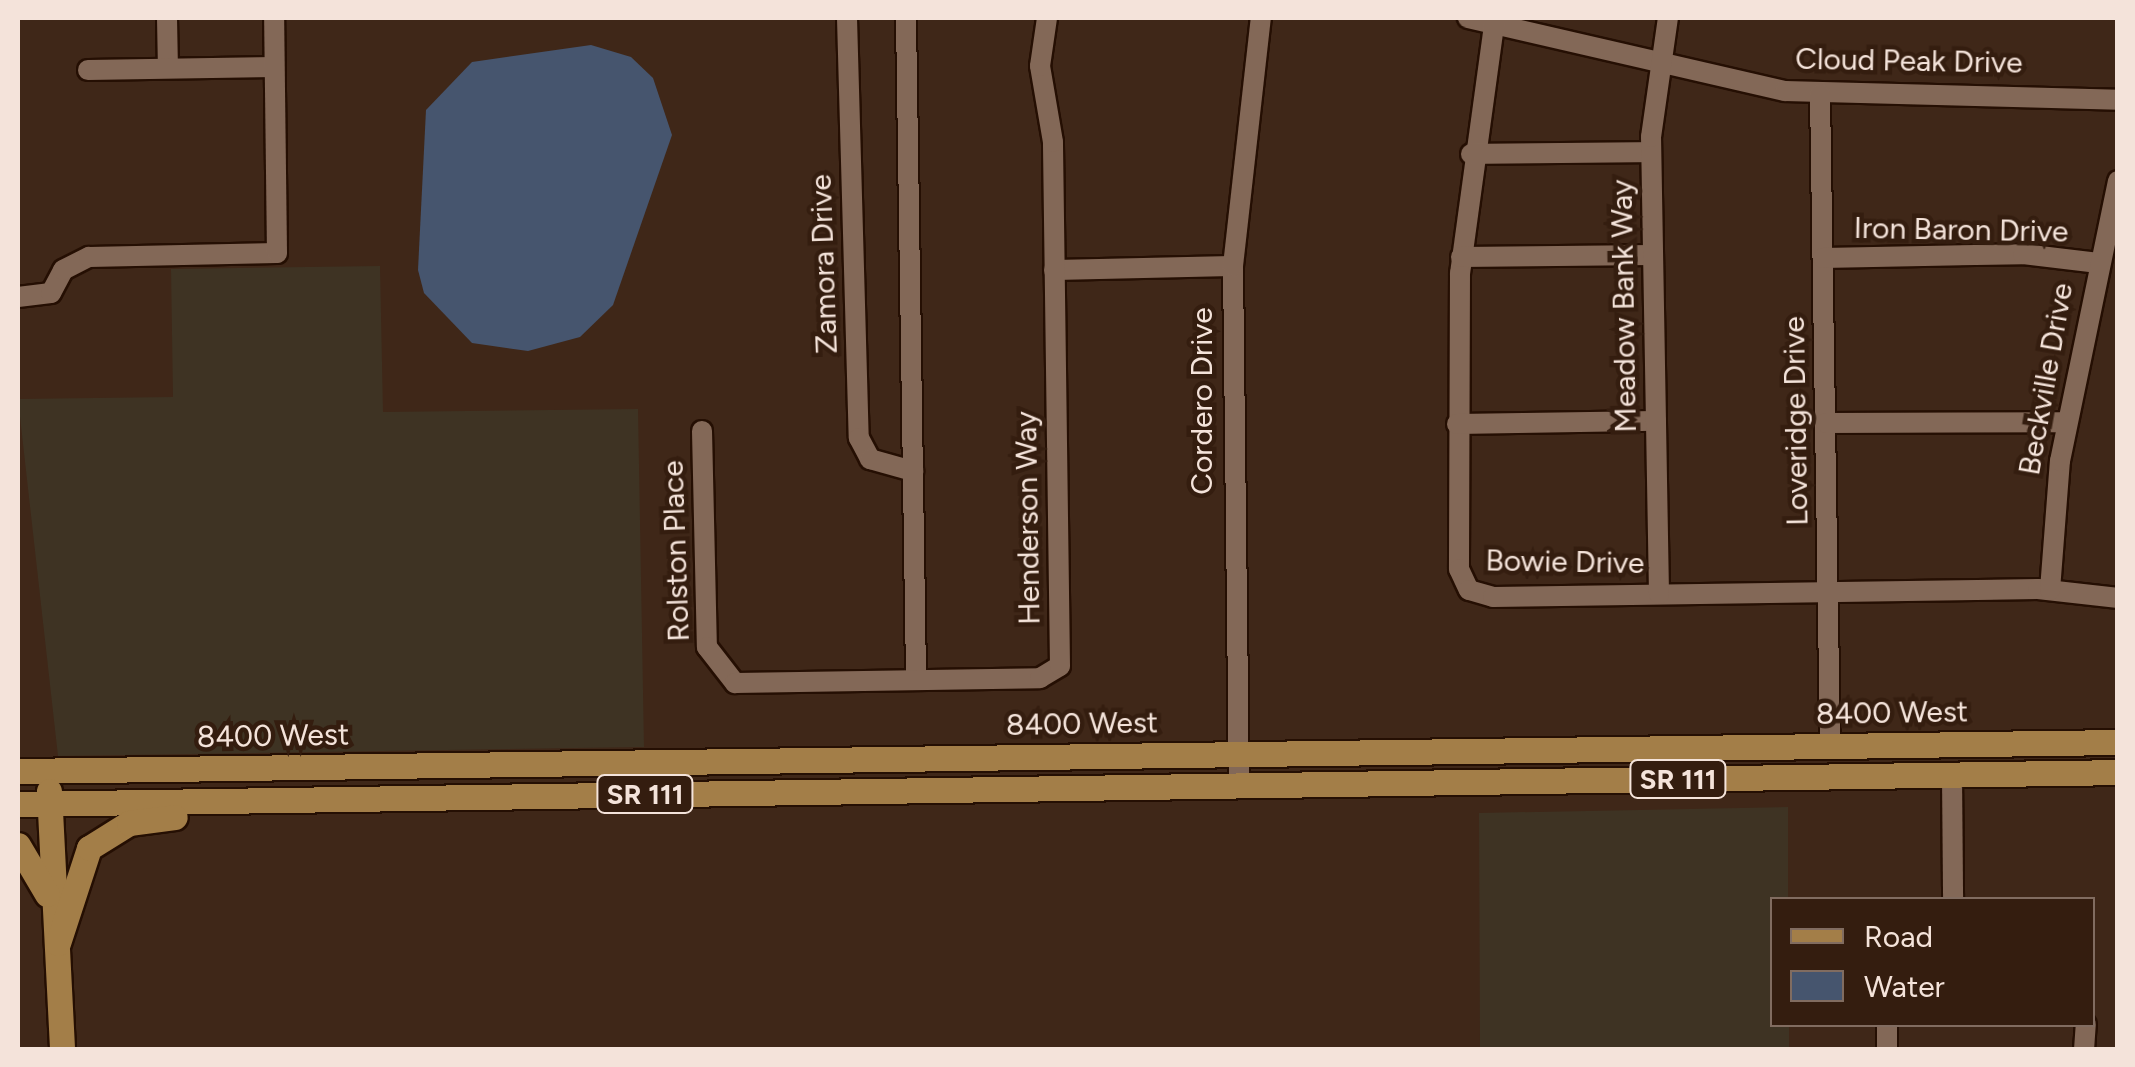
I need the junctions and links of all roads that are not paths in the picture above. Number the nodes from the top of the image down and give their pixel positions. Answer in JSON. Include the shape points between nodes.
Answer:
{"nodes":[{"id":1,"x":167,"y":18,"type":"edge"},
{"id":2,"x":274,"y":18,"type":"edge"},
{"id":3,"x":847,"y":18,"type":"edge"},
{"id":4,"x":906,"y":18,"type":"edge"},
{"id":5,"x":1047,"y":18,"type":"edge"},
{"id":6,"x":1261,"y":18,"type":"edge"},
{"id":7,"x":1468,"y":18,"type":"edge"},
{"id":8,"x":1668,"y":18,"type":"edge"},
{"id":9,"x":1494,"y":21,"type":"edge"},
{"id":10,"x":1658,"y":63,"type":"junction"},
{"id":11,"x":274,"y":67,"type":"junction"},
{"id":12,"x":168,"y":68,"type":"junction"},
{"id":13,"x":88,"y":70,"type":"dead end"},
{"id":14,"x":1820,"y":94,"type":"junction"},
{"id":15,"x":2118,"y":100,"type":"edge"},
{"id":16,"x":1651,"y":152,"type":"junction"},
{"id":17,"x":1471,"y":154,"type":"junction"},
{"id":18,"x":2118,"y":181,"type":"edge"},
{"id":19,"x":1653,"y":255,"type":"junction"},
{"id":20,"x":1461,"y":258,"type":"junction"},
{"id":21,"x":1823,"y":258,"type":"junction"},
{"id":22,"x":2098,"y":263,"type":"junction"},
{"id":23,"x":1232,"y":266,"type":"junction"},
{"id":24,"x":1054,"y":270,"type":"junction"},
{"id":25,"x":18,"y":297,"type":"edge"},
{"id":26,"x":1656,"y":421,"type":"junction"},
{"id":27,"x":2067,"y":422,"type":"junction"},
{"id":28,"x":1458,"y":424,"type":"junction"},
{"id":29,"x":1826,"y":424,"type":"junction"},
{"id":30,"x":702,"y":431,"type":"dead end"},
{"id":31,"x":913,"y":470,"type":"junction"},
{"id":32,"x":2050,"y":590,"type":"junction"},
{"id":33,"x":1828,"y":591,"type":"junction"},
{"id":34,"x":1659,"y":594,"type":"junction"},
{"id":35,"x":2118,"y":598,"type":"edge"},
{"id":36,"x":715,"y":668,"type":"joint"},
{"id":37,"x":916,"y":680,"type":"junction"},
{"id":38,"x":2118,"y":742,"type":"edge"},
{"id":39,"x":1830,"y":746,"type":"junction"},
{"id":40,"x":1239,"y":754,"type":"junction"},
{"id":41,"x":18,"y":771,"type":"edge"},
{"id":42,"x":48,"y":771,"type":"junction"},
{"id":43,"x":2118,"y":772,"type":"edge"},
{"id":44,"x":1952,"y":775,"type":"junction"},
{"id":45,"x":1240,"y":785,"type":"junction"},
{"id":46,"x":334,"y":799,"type":"junction"},
{"id":47,"x":18,"y":804,"type":"edge"},
{"id":48,"x":50,"y":804,"type":"junction"},
{"id":49,"x":18,"y":846,"type":"edge"},
{"id":50,"x":1953,"y":897,"type":"edge"},
{"id":51,"x":58,"y":943,"type":"junction"},
{"id":52,"x":62,"y":1050,"type":"edge"}],
"edges":[{"from":1,"to":12,"type":"street"},
{"from":2,"to":11,"type":"street"},
{"from":3,"to":31,"type":"street","name":"Zamora Drive","via":[[859,438],[870,460]]},
{"from":4,"to":31,"type":"street"},
{"from":5,"to":24,"type":"street","name":"Henderson Way","via":[[1040,66],[1050,99]]},
{"from":6,"to":23,"type":"street","name":"Cordero Drive"},
{"from":7,"to":9,"type":"street","name":"Cloud Peak Drive"},
{"from":8,"to":10,"type":"street","name":"Meadow Bank Way"},
{"from":9,"to":10,"type":"street","name":"Cloud Peak Drive"},
{"from":9,"to":17,"type":"street","name":"Bowie Drive"},
{"from":10,"to":14,"type":"street","name":"Cloud Peak Drive"},
{"from":10,"to":16,"type":"street","name":"Meadow Bank Way"},
{"from":11,"to":12,"type":"street"},
{"from":11,"to":25,"type":"street","via":[[278,253],[89,257],[63,270],[51,293]]},
{"from":12,"to":13,"type":"street"},
{"from":14,"to":15,"type":"street","name":"Cloud Peak Drive"},
{"from":14,"to":21,"type":"street","name":"Loveridge Drive"},
{"from":16,"to":17,"type":"street"},
{"from":16,"to":19,"type":"street","name":"Meadow Bank Way"},
{"from":17,"to":20,"type":"street","name":"Bowie Drive"},
{"from":18,"to":22,"type":"street","name":"Beckville Drive"},
{"from":19,"to":20,"type":"street"},
{"from":19,"to":26,"type":"street","name":"Meadow Bank Way"},
{"from":20,"to":28,"type":"street","name":"Bowie Drive"},
{"from":21,"to":22,"type":"street","name":"Iron Baron Drive","via":[[2023,254]]},
{"from":21,"to":29,"type":"street","name":"Loveridge Drive"},
{"from":22,"to":27,"type":"street","name":"Beckville Drive"},
{"from":23,"to":24,"type":"street"},
{"from":23,"to":40,"type":"street","name":"Cordero Drive"},
{"from":24,"to":37,"type":"street","name":"Henderson Way","via":[[1060,666],[1040,678]]},
{"from":26,"to":28,"type":"street"},
{"from":26,"to":34,"type":"street","name":"Meadow Bank Way"},
{"from":27,"to":29,"type":"street"},
{"from":27,"to":32,"type":"street","name":"Beckville Drive"},
{"from":28,"to":34,"type":"street","name":"Bowie Drive","via":[[1459,570],[1469,590],[1492,597]]},
{"from":29,"to":33,"type":"street","name":"Loveridge Drive"},
{"from":30,"to":36,"type":"street","name":"Rolston Place"},
{"from":31,"to":37,"type":"street"},
{"from":32,"to":33,"type":"street","name":"Bowie Drive"},
{"from":32,"to":35,"type":"street","name":"Bowie Drive"},
{"from":33,"to":34,"type":"street","name":"Bowie Drive"},
{"from":33,"to":39,"type":"street","name":"Loveridge Drive"},
{"from":36,"to":37,"type":"street","name":"Henderson Way","via":[[734,684]]},
{"from":38,"to":39,"type":"main road","name":"8400 West","number":"SR 111"},
{"from":39,"to":40,"type":"main road","name":"8400 West","number":"SR 111"},
{"from":40,"to":42,"type":"main road","name":"8400 West","number":"SR 111"},
{"from":40,"to":45,"type":"street","name":"Cordero Drive"},
{"from":41,"to":42,"type":"main road","number":"SR 111"},
{"from":42,"to":48,"type":"main road"},
{"from":43,"to":44,"type":"main road","name":"8400 West","number":"SR 111"},
{"from":44,"to":45,"type":"main road","name":"8400 West","number":"SR 111"},
{"from":44,"to":50,"type":"street"},
{"from":45,"to":46,"type":"main road","name":"8400 West","number":"SR 111"},
{"from":46,"to":48,"type":"main road","name":"8400 West","number":"SR 111"},
{"from":46,"to":51,"type":"main road","via":[[114,829],[74,870]]},
{"from":47,"to":48,"type":"main road","number":"SR 111"},
{"from":48,"to":51,"type":"main road"},
{"from":49,"to":51,"type":"main road","via":[[39,869]]},
{"from":51,"to":52,"type":"main road"}]}
